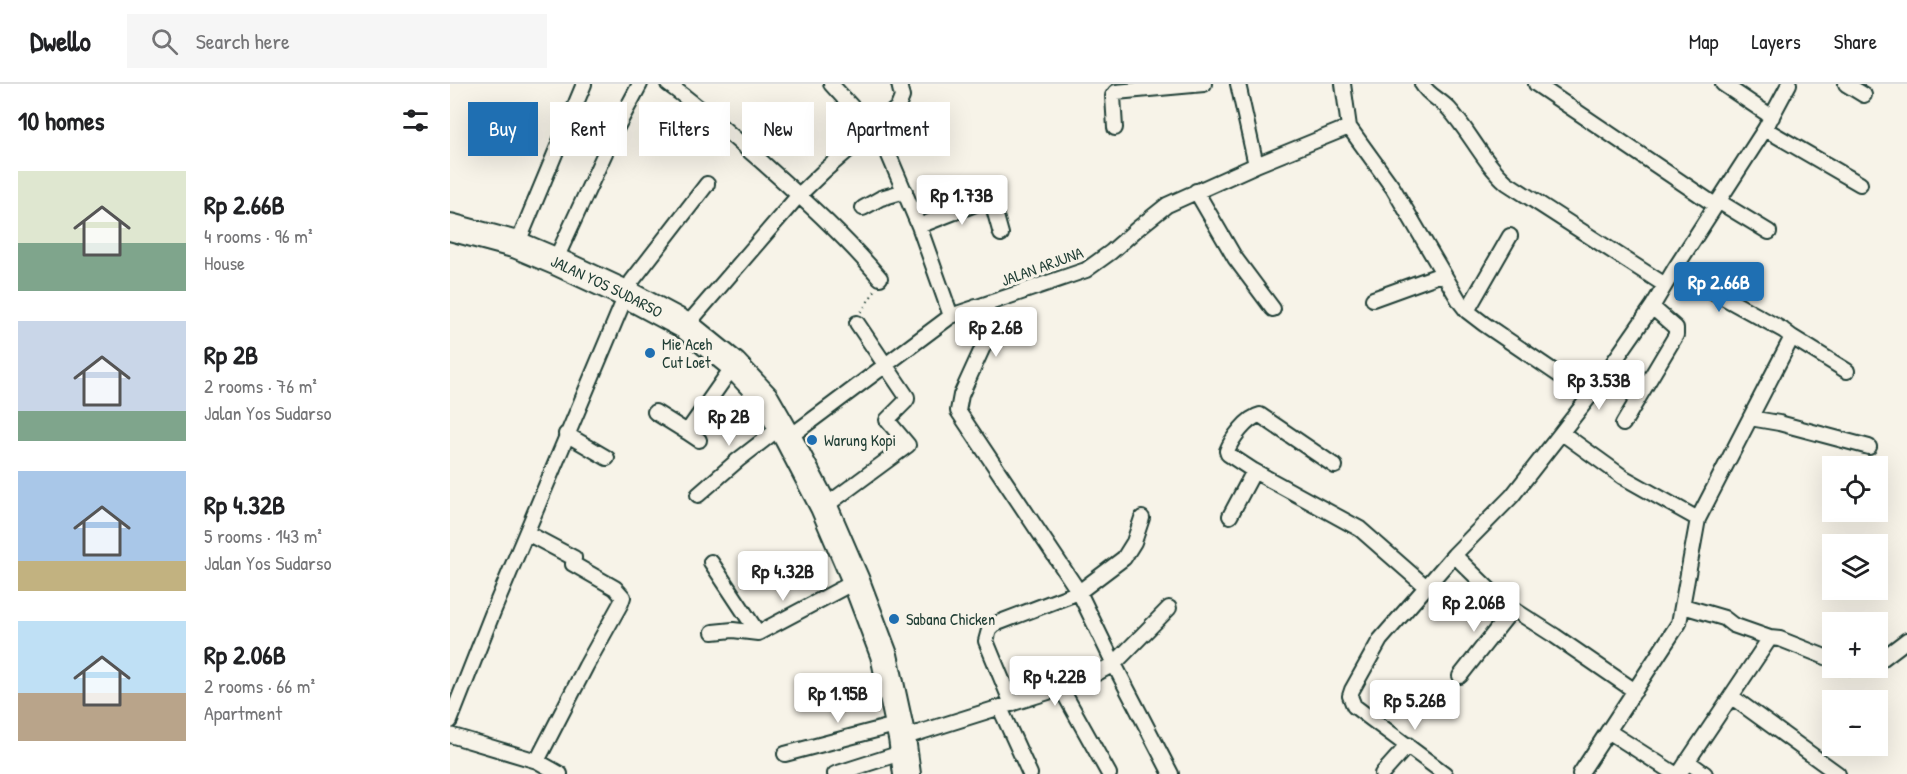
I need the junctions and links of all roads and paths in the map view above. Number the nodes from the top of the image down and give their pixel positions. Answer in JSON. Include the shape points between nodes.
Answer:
{"nodes":[{"id":1,"x":584,"y":84,"type":"edge"},
{"id":2,"x":640,"y":84,"type":"edge"},
{"id":3,"x":668,"y":84,"type":"edge"},
{"id":4,"x":831,"y":84,"type":"edge"},
{"id":5,"x":899,"y":84,"type":"edge"},
{"id":6,"x":1204,"y":84,"type":"edge"},
{"id":7,"x":1238,"y":84,"type":"edge"},
{"id":8,"x":1343,"y":84,"type":"edge"},
{"id":9,"x":1422,"y":84,"type":"edge"},
{"id":10,"x":1536,"y":84,"type":"edge"},
{"id":11,"x":1723,"y":84,"type":"edge"},
{"id":12,"x":1789,"y":84,"type":"edge"},
{"id":13,"x":1846,"y":84,"type":"edge"},
{"id":14,"x":1864,"y":95,"type":"dead end"},
{"id":15,"x":847,"y":102,"type":"edge"},
{"id":16,"x":901,"y":102,"type":"edge"},
{"id":17,"x":1768,"y":123,"type":"junction"},
{"id":18,"x":1349,"y":127,"type":"junction"},
{"id":19,"x":1115,"y":128,"type":"dead end"},
{"id":20,"x":842,"y":156,"type":"edge"},
{"id":21,"x":889,"y":156,"type":"edge"},
{"id":22,"x":1256,"y":165,"type":"junction"},
{"id":23,"x":707,"y":184,"type":"dead end"},
{"id":24,"x":1860,"y":184,"type":"dead end"},
{"id":25,"x":905,"y":191,"type":"junction"},
{"id":26,"x":1196,"y":191,"type":"junction"},
{"id":27,"x":799,"y":195,"type":"junction"},
{"id":28,"x":1717,"y":203,"type":"junction"},
{"id":29,"x":863,"y":208,"type":"dead end"},
{"id":30,"x":919,"y":226,"type":"junction"},
{"id":31,"x":450,"y":227,"type":"edge"},
{"id":32,"x":1769,"y":232,"type":"dead end"},
{"id":33,"x":1002,"y":234,"type":"dead end"},
{"id":34,"x":1510,"y":236,"type":"dead end"},
{"id":35,"x":517,"y":245,"type":"junction"},
{"id":36,"x":555,"y":261,"type":"junction"},
{"id":37,"x":1674,"y":270,"type":"junction"},
{"id":38,"x":1442,"y":274,"type":"junction"},
{"id":39,"x":880,"y":278,"type":"joint"},
{"id":40,"x":1665,"y":285,"type":"junction"},
{"id":41,"x":626,"y":294,"type":"junction"},
{"id":42,"x":1373,"y":299,"type":"dead end"},
{"id":43,"x":976,"y":307,"type":"junction"},
{"id":44,"x":1652,"y":307,"type":"junction"},
{"id":45,"x":1273,"y":309,"type":"dead end"},
{"id":46,"x":1467,"y":311,"type":"junction"},
{"id":47,"x":951,"y":316,"type":"junction"},
{"id":48,"x":856,"y":323,"type":"joint"},
{"id":49,"x":686,"y":326,"type":"junction"},
{"id":50,"x":1792,"y":337,"type":"junction"},
{"id":51,"x":734,"y":365,"type":"junction"},
{"id":52,"x":886,"y":365,"type":"junction"},
{"id":53,"x":1847,"y":371,"type":"dead end"},
{"id":54,"x":1590,"y":396,"type":"junction"},
{"id":55,"x":655,"y":412,"type":"dead end"},
{"id":56,"x":1750,"y":418,"type":"junction"},
{"id":57,"x":1623,"y":424,"type":"dead end"},
{"id":58,"x":785,"y":432,"type":"junction"},
{"id":59,"x":566,"y":434,"type":"junction"},
{"id":60,"x":1562,"y":434,"type":"junction"},
{"id":61,"x":1869,"y":447,"type":"dead end"},
{"id":62,"x":607,"y":458,"type":"dead end"},
{"id":63,"x":1335,"y":466,"type":"dead end"},
{"id":64,"x":1254,"y":471,"type":"junction"},
{"id":65,"x":698,"y":495,"type":"dead end"},
{"id":66,"x":824,"y":507,"type":"junction"},
{"id":67,"x":1230,"y":516,"type":"dead end"},
{"id":68,"x":1142,"y":518,"type":"dead end"},
{"id":69,"x":1698,"y":519,"type":"junction"},
{"id":70,"x":527,"y":533,"type":"junction"},
{"id":71,"x":1454,"y":555,"type":"junction"},
{"id":72,"x":711,"y":562,"type":"dead end"},
{"id":73,"x":856,"y":582,"type":"junction"},
{"id":74,"x":1425,"y":586,"type":"junction"},
{"id":75,"x":1079,"y":592,"type":"junction"},
{"id":76,"x":1683,"y":606,"type":"junction"},
{"id":77,"x":1169,"y":608,"type":"dead end"},
{"id":78,"x":1512,"y":610,"type":"junction"},
{"id":79,"x":713,"y":632,"type":"dead end"},
{"id":80,"x":758,"y":633,"type":"junction"},
{"id":81,"x":1770,"y":638,"type":"junction"},
{"id":82,"x":1907,"y":640,"type":"edge"},
{"id":83,"x":1888,"y":654,"type":"edge"},
{"id":84,"x":1822,"y":656,"type":"edge"},
{"id":85,"x":1114,"y":664,"type":"junction"},
{"id":86,"x":1460,"y":676,"type":"dead end"},
{"id":87,"x":1060,"y":688,"type":"junction"},
{"id":88,"x":1635,"y":691,"type":"junction"},
{"id":89,"x":1732,"y":697,"type":"junction"},
{"id":90,"x":1006,"y":706,"type":"junction"},
{"id":91,"x":450,"y":721,"type":"edge"},
{"id":92,"x":1608,"y":731,"type":"junction"},
{"id":93,"x":450,"y":735,"type":"edge"},
{"id":94,"x":1408,"y":745,"type":"junction"},
{"id":95,"x":903,"y":747,"type":"edge"},
{"id":96,"x":785,"y":754,"type":"dead end"},
{"id":97,"x":537,"y":761,"type":"junction"},
{"id":98,"x":1687,"y":761,"type":"junction"},
{"id":99,"x":560,"y":774,"type":"edge"},
{"id":100,"x":835,"y":774,"type":"edge"},
{"id":101,"x":1030,"y":774,"type":"edge"},
{"id":102,"x":1109,"y":774,"type":"edge"},
{"id":103,"x":1171,"y":774,"type":"edge"},
{"id":104,"x":1382,"y":774,"type":"edge"},
{"id":105,"x":1445,"y":774,"type":"edge"},
{"id":106,"x":1580,"y":774,"type":"edge"},
{"id":107,"x":1677,"y":774,"type":"edge"},
{"id":108,"x":1705,"y":774,"type":"edge"},
{"id":109,"x":1838,"y":774,"type":"edge"}],
"edges":[{"from":1,"to":35,"type":"street"},
{"from":2,"to":36,"type":"street"},
{"from":3,"to":27,"type":"street"},
{"from":4,"to":15,"type":"street"},
{"from":5,"to":16,"type":"street"},
{"from":6,"to":19,"type":"street","via":[[1116,92]]},
{"from":7,"to":22,"type":"street"},
{"from":8,"to":18,"type":"street"},
{"from":9,"to":40,"type":"street","via":[[1450,110],[1507,183]]},
{"from":10,"to":28,"type":"street"},
{"from":11,"to":17,"type":"street"},
{"from":12,"to":17,"type":"street"},
{"from":13,"to":14,"type":"street"},
{"from":17,"to":24,"type":"street"},
{"from":17,"to":28,"type":"street"},
{"from":18,"to":22,"type":"street","name":"JALAN ARJUNA"},
{"from":18,"to":38,"type":"street","via":[[1393,188]]},
{"from":20,"to":27,"type":"street"},
{"from":21,"to":25,"type":"street"},
{"from":22,"to":26,"type":"street","name":"JALAN ARJUNA"},
{"from":23,"to":41,"type":"street","via":[[635,276]]},
{"from":25,"to":29,"type":"street"},
{"from":25,"to":30,"type":"street"},
{"from":26,"to":43,"type":"street","name":"JALAN ARJUNA","via":[[1167,205],[1086,270]]},
{"from":26,"to":45,"type":"street","via":[[1235,258]]},
{"from":27,"to":39,"type":"street"},
{"from":27,"to":49,"type":"street"},
{"from":28,"to":32,"type":"street"},
{"from":28,"to":37,"type":"street"},
{"from":30,"to":33,"type":"street","via":[[988,200]]},
{"from":30,"to":47,"type":"street"},
{"from":31,"to":35,"type":"highway","name":"JALAN YOS SUDARSO"},
{"from":34,"to":46,"type":"street"},
{"from":35,"to":36,"type":"highway","name":"JALAN YOS SUDARSO"},
{"from":36,"to":41,"type":"highway","name":"JALAN YOS SUDARSO"},
{"from":37,"to":40,"type":"street"},
{"from":37,"to":50,"type":"street"},
{"from":38,"to":42,"type":"street"},
{"from":38,"to":46,"type":"street"},
{"from":39,"to":48,"type":"path"},
{"from":40,"to":44,"type":"street"},
{"from":41,"to":49,"type":"highway","name":"JALAN YOS SUDARSO"},
{"from":41,"to":59,"type":"street"},
{"from":43,"to":47,"type":"street","name":"JALAN ARJUNA"},
{"from":43,"to":75,"type":"street","via":[[987,338],[958,411]]},
{"from":44,"to":54,"type":"street"},
{"from":44,"to":57,"type":"street","via":[[1676,328],[1676,335]]},
{"from":46,"to":54,"type":"street"},
{"from":47,"to":52,"type":"street","name":"JALAN ARJUNA"},
{"from":48,"to":52,"type":"street"},
{"from":49,"to":51,"type":"highway","name":"JALAN YOS SUDARSO"},
{"from":50,"to":53,"type":"street"},
{"from":50,"to":56,"type":"street"},
{"from":51,"to":55,"type":"street","via":[[693,436]]},
{"from":51,"to":58,"type":"highway","name":"JALAN YOS SUDARSO","via":[[765,398]]},
{"from":52,"to":58,"type":"street","name":"JALAN ARJUNA"},
{"from":52,"to":66,"type":"street","via":[[907,399],[886,420],[908,445]]},
{"from":54,"to":60,"type":"street"},
{"from":56,"to":61,"type":"street"},
{"from":56,"to":69,"type":"street"},
{"from":58,"to":65,"type":"street","name":"JALAN ARJUNA","via":[[738,460]]},
{"from":58,"to":66,"type":"highway","name":"JALAN YOS SUDARSO"},
{"from":59,"to":62,"type":"street"},
{"from":59,"to":70,"type":"street"},
{"from":60,"to":69,"type":"street","via":[[1623,477]]},
{"from":60,"to":71,"type":"street","via":[[1512,496]]},
{"from":63,"to":64,"type":"street","via":[[1260,415],[1248,422],[1227,451]]},
{"from":64,"to":67,"type":"street"},
{"from":64,"to":74,"type":"street","via":[[1360,529]]},
{"from":66,"to":73,"type":"highway","name":"JALAN YOS SUDARSO"},
{"from":68,"to":75,"type":"street","via":[[1124,558]]},
{"from":69,"to":76,"type":"street"},
{"from":70,"to":91,"type":"street"},
{"from":70,"to":97,"type":"street","via":[[574,558],[573,564],[615,588],[623,597]]},
{"from":71,"to":74,"type":"street"},
{"from":71,"to":78,"type":"street"},
{"from":72,"to":80,"type":"street"},
{"from":73,"to":80,"type":"street"},
{"from":73,"to":95,"type":"highway","name":"JALAN YOS SUDARSO","via":[[884,655]]},
{"from":74,"to":94,"type":"street","via":[[1380,640],[1350,696],[1364,715]]},
{"from":75,"to":85,"type":"street"},
{"from":75,"to":90,"type":"street","via":[[995,624],[989,630],[986,641]]},
{"from":76,"to":81,"type":"street"},
{"from":76,"to":88,"type":"street","via":[[1676,629]]},
{"from":77,"to":85,"type":"street"},
{"from":78,"to":86,"type":"street"},
{"from":78,"to":88,"type":"street"},
{"from":79,"to":80,"type":"street"},
{"from":81,"to":84,"type":"street"},
{"from":81,"to":89,"type":"street"},
{"from":82,"to":83,"type":"street"},
{"from":85,"to":87,"type":"street"},
{"from":85,"to":103,"type":"street"},
{"from":87,"to":90,"type":"street"},
{"from":87,"to":102,"type":"street"},
{"from":88,"to":92,"type":"street"},
{"from":89,"to":98,"type":"street"},
{"from":89,"to":109,"type":"street"},
{"from":90,"to":95,"type":"street"},
{"from":90,"to":101,"type":"street"},
{"from":92,"to":106,"type":"street"},
{"from":92,"to":107,"type":"street"},
{"from":93,"to":97,"type":"street"},
{"from":94,"to":104,"type":"street"},
{"from":94,"to":105,"type":"street"},
{"from":95,"to":96,"type":"street"},
{"from":95,"to":100,"type":"street"},
{"from":97,"to":99,"type":"street"},
{"from":98,"to":107,"type":"street"},
{"from":98,"to":108,"type":"street"}]}
